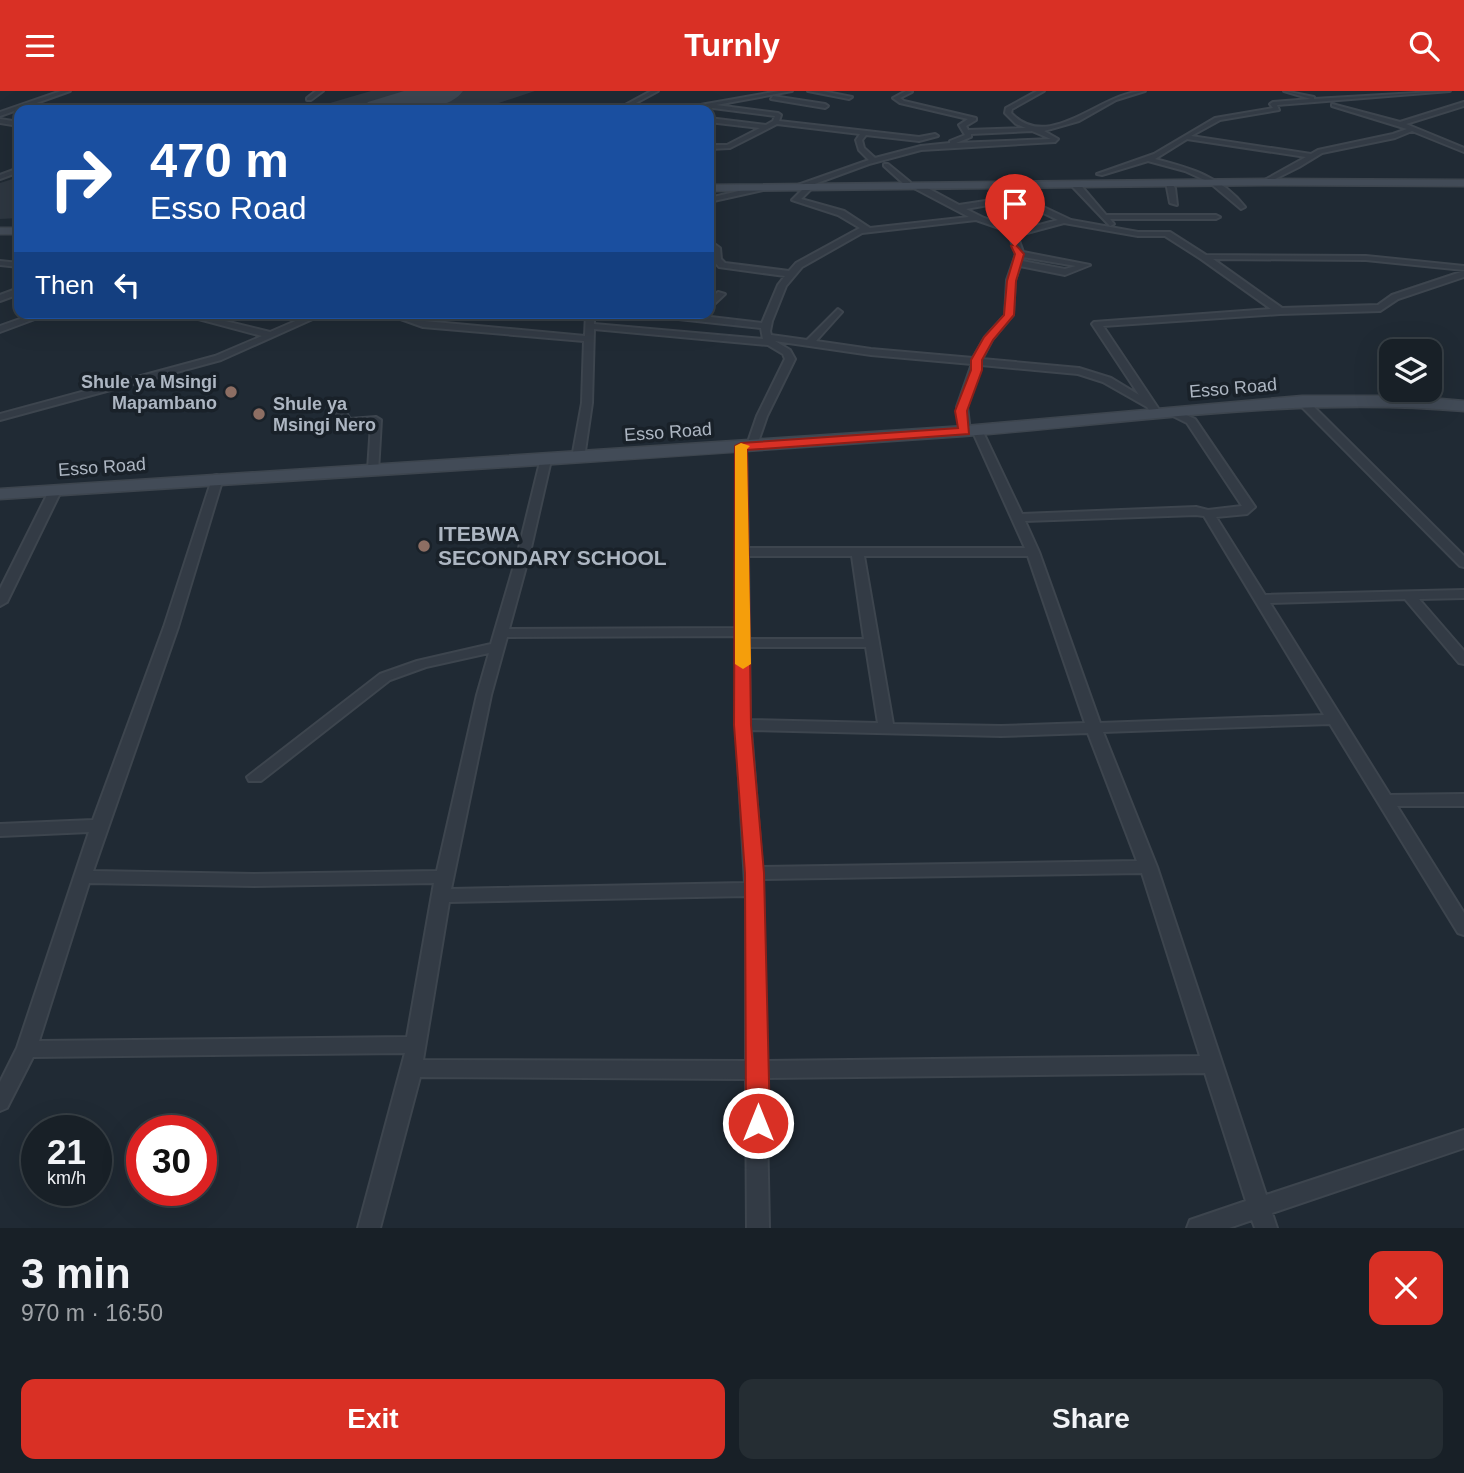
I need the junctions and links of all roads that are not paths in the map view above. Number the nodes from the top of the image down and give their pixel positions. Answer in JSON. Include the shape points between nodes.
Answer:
{"nodes":[{"id":1,"x":67,"y":91,"type":"edge"},
{"id":2,"x":320,"y":91,"type":"edge"},
{"id":3,"x":655,"y":91,"type":"edge"},
{"id":4,"x":789,"y":91,"type":"edge"},
{"id":5,"x":811,"y":91,"type":"edge"},
{"id":6,"x":1040,"y":91,"type":"edge"},
{"id":7,"x":1142,"y":91,"type":"edge"},
{"id":8,"x":1287,"y":91,"type":"edge"},
{"id":9,"x":1375,"y":91,"type":"edge"},
{"id":10,"x":1447,"y":91,"type":"edge"},
{"id":11,"x":909,"y":92,"type":"edge"},
{"id":12,"x":761,"y":96,"type":"junction"},
{"id":13,"x":849,"y":97,"type":"dead end"},
{"id":14,"x":1388,"y":97,"type":"junction"},
{"id":15,"x":309,"y":99,"type":"dead end"},
{"id":16,"x":1322,"y":101,"type":"junction"},
{"id":17,"x":1,"y":104,"type":"edge"},
{"id":18,"x":1464,"y":104,"type":"edge"},
{"id":19,"x":32,"y":105,"type":"joint"},
{"id":20,"x":628,"y":105,"type":"edge"},
{"id":21,"x":704,"y":105,"type":"edge"},
{"id":22,"x":714,"y":106,"type":"edge"},
{"id":23,"x":825,"y":106,"type":"dead end"},
{"id":24,"x":714,"y":121,"type":"edge"},
{"id":25,"x":776,"y":122,"type":"junction"},
{"id":26,"x":1400,"y":124,"type":"junction"},
{"id":27,"x":767,"y":127,"type":"junction"},
{"id":28,"x":1039,"y":130,"type":"junction"},
{"id":29,"x":1410,"y":130,"type":"junction"},
{"id":30,"x":864,"y":132,"type":"junction"},
{"id":31,"x":969,"y":132,"type":"junction"},
{"id":32,"x":935,"y":135,"type":"dead end"},
{"id":33,"x":1184,"y":137,"type":"junction"},
{"id":34,"x":937,"y":146,"type":"junction"},
{"id":35,"x":714,"y":147,"type":"edge"},
{"id":36,"x":1463,"y":149,"type":"edge"},
{"id":37,"x":1313,"y":156,"type":"junction"},
{"id":38,"x":1148,"y":159,"type":"junction"},
{"id":39,"x":876,"y":161,"type":"junction"},
{"id":40,"x":886,"y":165,"type":"dead end"},
{"id":41,"x":1100,"y":174,"type":"dead end"},
{"id":42,"x":1265,"y":182,"type":"junction"},
{"id":43,"x":1168,"y":183,"type":"junction"},
{"id":44,"x":1216,"y":183,"type":"junction"},
{"id":45,"x":1464,"y":183,"type":"edge"},
{"id":46,"x":1075,"y":184,"type":"junction"},
{"id":47,"x":1004,"y":185,"type":"junction"},
{"id":48,"x":912,"y":186,"type":"junction"},
{"id":49,"x":714,"y":188,"type":"edge"},
{"id":50,"x":760,"y":188,"type":"junction"},
{"id":51,"x":802,"y":188,"type":"junction"},
{"id":52,"x":1017,"y":198,"type":"junction"},
{"id":53,"x":714,"y":199,"type":"edge"},
{"id":54,"x":1174,"y":203,"type":"dead end"},
{"id":55,"x":1241,"y":207,"type":"dead end"},
{"id":56,"x":957,"y":208,"type":"junction"},
{"id":57,"x":1104,"y":217,"type":"junction"},
{"id":58,"x":1216,"y":217,"type":"dead end"},
{"id":59,"x":976,"y":218,"type":"junction"},
{"id":60,"x":1065,"y":220,"type":"junction"},
{"id":61,"x":863,"y":231,"type":"junction"},
{"id":62,"x":1119,"y":231,"type":"junction"},
{"id":63,"x":1020,"y":232,"type":"junction"},
{"id":64,"x":714,"y":246,"type":"edge"},
{"id":65,"x":1253,"y":246,"type":"dead end"},
{"id":66,"x":1204,"y":257,"type":"junction"},
{"id":67,"x":1260,"y":257,"type":"junction"},
{"id":68,"x":1019,"y":259,"type":"junction"},
{"id":69,"x":1464,"y":268,"type":"edge"},
{"id":70,"x":790,"y":274,"type":"junction"},
{"id":71,"x":1464,"y":274,"type":"edge"},
{"id":72,"x":721,"y":294,"type":"dead end"},
{"id":73,"x":714,"y":301,"type":"edge"},
{"id":74,"x":1280,"y":311,"type":"junction"},
{"id":75,"x":838,"y":312,"type":"dead end"},
{"id":76,"x":29,"y":319,"type":"edge"},
{"id":77,"x":205,"y":319,"type":"edge"},
{"id":78,"x":308,"y":319,"type":"edge"},
{"id":79,"x":407,"y":319,"type":"edge"},
{"id":80,"x":444,"y":319,"type":"edge"},
{"id":81,"x":590,"y":319,"type":"edge"},
{"id":82,"x":714,"y":319,"type":"edge"},
{"id":83,"x":446,"y":326,"type":"junction"},
{"id":84,"x":589,"y":326,"type":"junction"},
{"id":85,"x":0,"y":329,"type":"edge"},
{"id":86,"x":270,"y":335,"type":"junction"},
{"id":87,"x":767,"y":335,"type":"junction"},
{"id":88,"x":588,"y":339,"type":"junction"},
{"id":89,"x":810,"y":343,"type":"junction"},
{"id":90,"x":977,"y":360,"type":"junction"},
{"id":91,"x":1303,"y":401,"type":"junction"},
{"id":92,"x":1464,"y":406,"type":"edge"},
{"id":93,"x":337,"y":407,"type":"dead end"},
{"id":94,"x":1160,"y":411,"type":"junction"},
{"id":95,"x":0,"y":417,"type":"edge"},
{"id":96,"x":971,"y":431,"type":"junction"},
{"id":97,"x":746,"y":446,"type":"junction"},
{"id":98,"x":578,"y":458,"type":"junction"},
{"id":99,"x":545,"y":460,"type":"junction"},
{"id":100,"x":374,"y":470,"type":"junction"},
{"id":101,"x":217,"y":478,"type":"junction"},
{"id":102,"x":56,"y":489,"type":"junction"},
{"id":103,"x":0,"y":493,"type":"edge"},
{"id":104,"x":1208,"y":514,"type":"junction"},
{"id":105,"x":1018,"y":518,"type":"junction"},
{"id":106,"x":857,"y":551,"type":"junction"},
{"id":107,"x":742,"y":552,"type":"junction"},
{"id":108,"x":1033,"y":552,"type":"junction"},
{"id":109,"x":1464,"y":563,"type":"edge"},
{"id":110,"x":1464,"y":594,"type":"edge"},
{"id":111,"x":1408,"y":595,"type":"junction"},
{"id":112,"x":1261,"y":599,"type":"junction"},
{"id":113,"x":0,"y":602,"type":"edge"},
{"id":114,"x":743,"y":638,"type":"junction"},
{"id":115,"x":498,"y":640,"type":"junction"},
{"id":116,"x":872,"y":643,"type":"junction"},
{"id":117,"x":1464,"y":660,"type":"edge"},
{"id":118,"x":1333,"y":719,"type":"junction"},
{"id":119,"x":743,"y":725,"type":"junction"},
{"id":120,"x":1094,"y":728,"type":"junction"},
{"id":121,"x":886,"y":729,"type":"junction"},
{"id":122,"x":255,"y":777,"type":"dead end"},
{"id":123,"x":1464,"y":800,"type":"edge"},
{"id":124,"x":1386,"y":801,"type":"junction"},
{"id":125,"x":99,"y":826,"type":"junction"},
{"id":126,"x":0,"y":830,"type":"edge"},
{"id":127,"x":1148,"y":867,"type":"junction"},
{"id":128,"x":82,"y":877,"type":"junction"},
{"id":129,"x":444,"y":877,"type":"junction"},
{"id":130,"x":755,"y":881,"type":"junction"},
{"id":131,"x":443,"y":896,"type":"junction"},
{"id":132,"x":1464,"y":928,"type":"edge"},
{"id":133,"x":416,"y":1045,"type":"junction"},
{"id":134,"x":27,"y":1049,"type":"junction"},
{"id":135,"x":1212,"y":1063,"type":"junction"},
{"id":136,"x":412,"y":1068,"type":"junction"},
{"id":137,"x":758,"y":1070,"type":"junction"},
{"id":138,"x":0,"y":1102,"type":"edge"},
{"id":139,"x":1464,"y":1139,"type":"edge"},
{"id":140,"x":1259,"y":1206,"type":"junction"},
{"id":141,"x":369,"y":1228,"type":"edge"},
{"id":142,"x":758,"y":1228,"type":"edge"},
{"id":143,"x":1198,"y":1228,"type":"edge"},
{"id":144,"x":1266,"y":1228,"type":"edge"}],
"edges":[{"from":1,"to":19,"type":"street"},
{"from":2,"to":15,"type":"street"},
{"from":3,"to":20,"type":"street"},
{"from":4,"to":12,"type":"street"},
{"from":5,"to":13,"type":"street"},
{"from":6,"to":28,"type":"street","via":[[1009,108],[1008,113],[1015,122]]},
{"from":7,"to":28,"type":"street","via":[[1114,99],[1077,120]]},
{"from":8,"to":16,"type":"street"},
{"from":9,"to":14,"type":"street"},
{"from":10,"to":14,"type":"street"},
{"from":11,"to":31,"type":"street","via":[[896,98],[974,118],[962,125]]},
{"from":12,"to":21,"type":"street"},
{"from":12,"to":23,"type":"street"},
{"from":14,"to":16,"type":"street"},
{"from":16,"to":26,"type":"street"},
{"from":16,"to":33,"type":"street","via":[[1273,104],[1277,109],[1217,120]]},
{"from":17,"to":19,"type":"street"},
{"from":18,"to":26,"type":"street"},
{"from":22,"to":25,"type":"street","via":[[777,114]]},
{"from":24,"to":27,"type":"street"},
{"from":25,"to":27,"type":"street"},
{"from":25,"to":30,"type":"street"},
{"from":26,"to":29,"type":"street"},
{"from":27,"to":35,"type":"street","via":[[728,147]]},
{"from":28,"to":31,"type":"street"},
{"from":28,"to":34,"type":"street","via":[[1056,140]]},
{"from":29,"to":36,"type":"street"},
{"from":29,"to":37,"type":"street"},
{"from":30,"to":32,"type":"street","via":[[919,139]]},
{"from":30,"to":39,"type":"street","via":[[859,140],[861,149]]},
{"from":31,"to":34,"type":"street","via":[[966,138]]},
{"from":33,"to":37,"type":"street"},
{"from":33,"to":38,"type":"street"},
{"from":34,"to":39,"type":"street"},
{"from":37,"to":42,"type":"street"},
{"from":38,"to":41,"type":"street"},
{"from":38,"to":44,"type":"street"},
{"from":39,"to":51,"type":"street"},
{"from":40,"to":48,"type":"street"},
{"from":42,"to":44,"type":"street"},
{"from":42,"to":45,"type":"street"},
{"from":43,"to":44,"type":"street"},
{"from":43,"to":46,"type":"street"},
{"from":43,"to":54,"type":"street"},
{"from":44,"to":55,"type":"street"},
{"from":46,"to":47,"type":"street"},
{"from":46,"to":57,"type":"street"},
{"from":47,"to":48,"type":"street"},
{"from":47,"to":52,"type":"street"},
{"from":48,"to":51,"type":"street"},
{"from":48,"to":56,"type":"street"},
{"from":49,"to":50,"type":"street"},
{"from":50,"to":51,"type":"street"},
{"from":50,"to":53,"type":"street"},
{"from":51,"to":61,"type":"street","via":[[796,201],[841,213],[865,226]]},
{"from":52,"to":56,"type":"street"},
{"from":52,"to":60,"type":"street"},
{"from":56,"to":59,"type":"street"},
{"from":57,"to":58,"type":"street"},
{"from":57,"to":62,"type":"street"},
{"from":59,"to":61,"type":"street"},
{"from":59,"to":63,"type":"street"},
{"from":60,"to":62,"type":"street"},
{"from":60,"to":63,"type":"street"},
{"from":61,"to":70,"type":"street","via":[[821,251]]},
{"from":62,"to":66,"type":"street","via":[[1167,234]]},
{"from":63,"to":68,"type":"street","via":[[1014,237]]},
{"from":64,"to":70,"type":"street","via":[[722,265]]},
{"from":65,"to":67,"type":"street"},
{"from":66,"to":67,"type":"street"},
{"from":66,"to":74,"type":"street"},
{"from":67,"to":69,"type":"street","via":[[1380,259]]},
{"from":68,"to":68,"type":"street","via":[[1086,265],[1065,272]]},
{"from":68,"to":90,"type":"street","via":[[1009,315]]},
{"from":70,"to":87,"type":"street","via":[[782,285]]},
{"from":71,"to":74,"type":"street","via":[[1395,297],[1380,309]]},
{"from":72,"to":73,"type":"street"},
{"from":74,"to":94,"type":"street","via":[[1097,324]]},
{"from":75,"to":89,"type":"street"},
{"from":76,"to":85,"type":"street"},
{"from":77,"to":86,"type":"street"},
{"from":78,"to":86,"type":"street"},
{"from":79,"to":83,"type":"street"},
{"from":80,"to":83,"type":"street"},
{"from":81,"to":84,"type":"street"},
{"from":82,"to":87,"type":"street"},
{"from":83,"to":88,"type":"street"},
{"from":84,"to":87,"type":"street"},
{"from":84,"to":88,"type":"street"},
{"from":86,"to":95,"type":"street","via":[[218,358]]},
{"from":87,"to":89,"type":"street"},
{"from":87,"to":97,"type":"street","via":[[790,359]]},
{"from":88,"to":98,"type":"street","via":[[587,403]]},
{"from":89,"to":90,"type":"street"},
{"from":90,"to":94,"type":"street","via":[[1086,372]]},
{"from":90,"to":96,"type":"street","via":[[961,411]]},
{"from":91,"to":92,"type":"street","name":"Esso Road"},
{"from":91,"to":94,"type":"street","name":"Esso Road"},
{"from":91,"to":109,"type":"street"},
{"from":93,"to":100,"type":"street","via":[[347,422],[376,420]]},
{"from":94,"to":96,"type":"street","name":"Esso Road"},
{"from":94,"to":104,"type":"street","via":[[1191,421],[1249,507]]},
{"from":96,"to":97,"type":"street","name":"Esso Road"},
{"from":96,"to":105,"type":"street"},
{"from":97,"to":98,"type":"street","name":"Esso Road"},
{"from":97,"to":107,"type":"street"},
{"from":98,"to":99,"type":"street","name":"Esso Road"},
{"from":99,"to":100,"type":"street","name":"Esso Road"},
{"from":99,"to":115,"type":"street"},
{"from":100,"to":101,"type":"street","name":"Esso Road"},
{"from":101,"to":102,"type":"street","name":"Esso Road"},
{"from":101,"to":125,"type":"street","via":[[171,627]]},
{"from":102,"to":103,"type":"street","name":"Esso Road"},
{"from":102,"to":113,"type":"street"},
{"from":104,"to":105,"type":"street"},
{"from":104,"to":112,"type":"street"},
{"from":105,"to":108,"type":"street"},
{"from":106,"to":107,"type":"street"},
{"from":106,"to":108,"type":"street"},
{"from":106,"to":116,"type":"street"},
{"from":107,"to":114,"type":"street"},
{"from":108,"to":120,"type":"street"},
{"from":110,"to":111,"type":"street"},
{"from":111,"to":112,"type":"street"},
{"from":111,"to":117,"type":"street"},
{"from":112,"to":118,"type":"street"},
{"from":114,"to":115,"type":"street"},
{"from":114,"to":116,"type":"street"},
{"from":114,"to":119,"type":"street"},
{"from":115,"to":122,"type":"street","via":[[384,677]]},
{"from":115,"to":129,"type":"street"},
{"from":116,"to":121,"type":"street"},
{"from":118,"to":120,"type":"street"},
{"from":118,"to":124,"type":"street"},
{"from":119,"to":121,"type":"street"},
{"from":119,"to":130,"type":"street"},
{"from":120,"to":121,"type":"street"},
{"from":120,"to":127,"type":"street"},
{"from":123,"to":124,"type":"street"},
{"from":124,"to":132,"type":"street"},
{"from":125,"to":126,"type":"street"},
{"from":125,"to":128,"type":"street"},
{"from":127,"to":130,"type":"street"},
{"from":127,"to":135,"type":"street"},
{"from":128,"to":129,"type":"street"},
{"from":128,"to":134,"type":"street"},
{"from":129,"to":131,"type":"street"},
{"from":130,"to":131,"type":"street"},
{"from":130,"to":137,"type":"street"},
{"from":131,"to":133,"type":"street"},
{"from":133,"to":134,"type":"street"},
{"from":133,"to":136,"type":"street"},
{"from":134,"to":138,"type":"street"},
{"from":135,"to":137,"type":"street"},
{"from":135,"to":140,"type":"street"},
{"from":136,"to":137,"type":"street"},
{"from":136,"to":141,"type":"street"},
{"from":137,"to":142,"type":"street"},
{"from":139,"to":140,"type":"street"},
{"from":140,"to":143,"type":"street"},
{"from":140,"to":144,"type":"street"}]}
